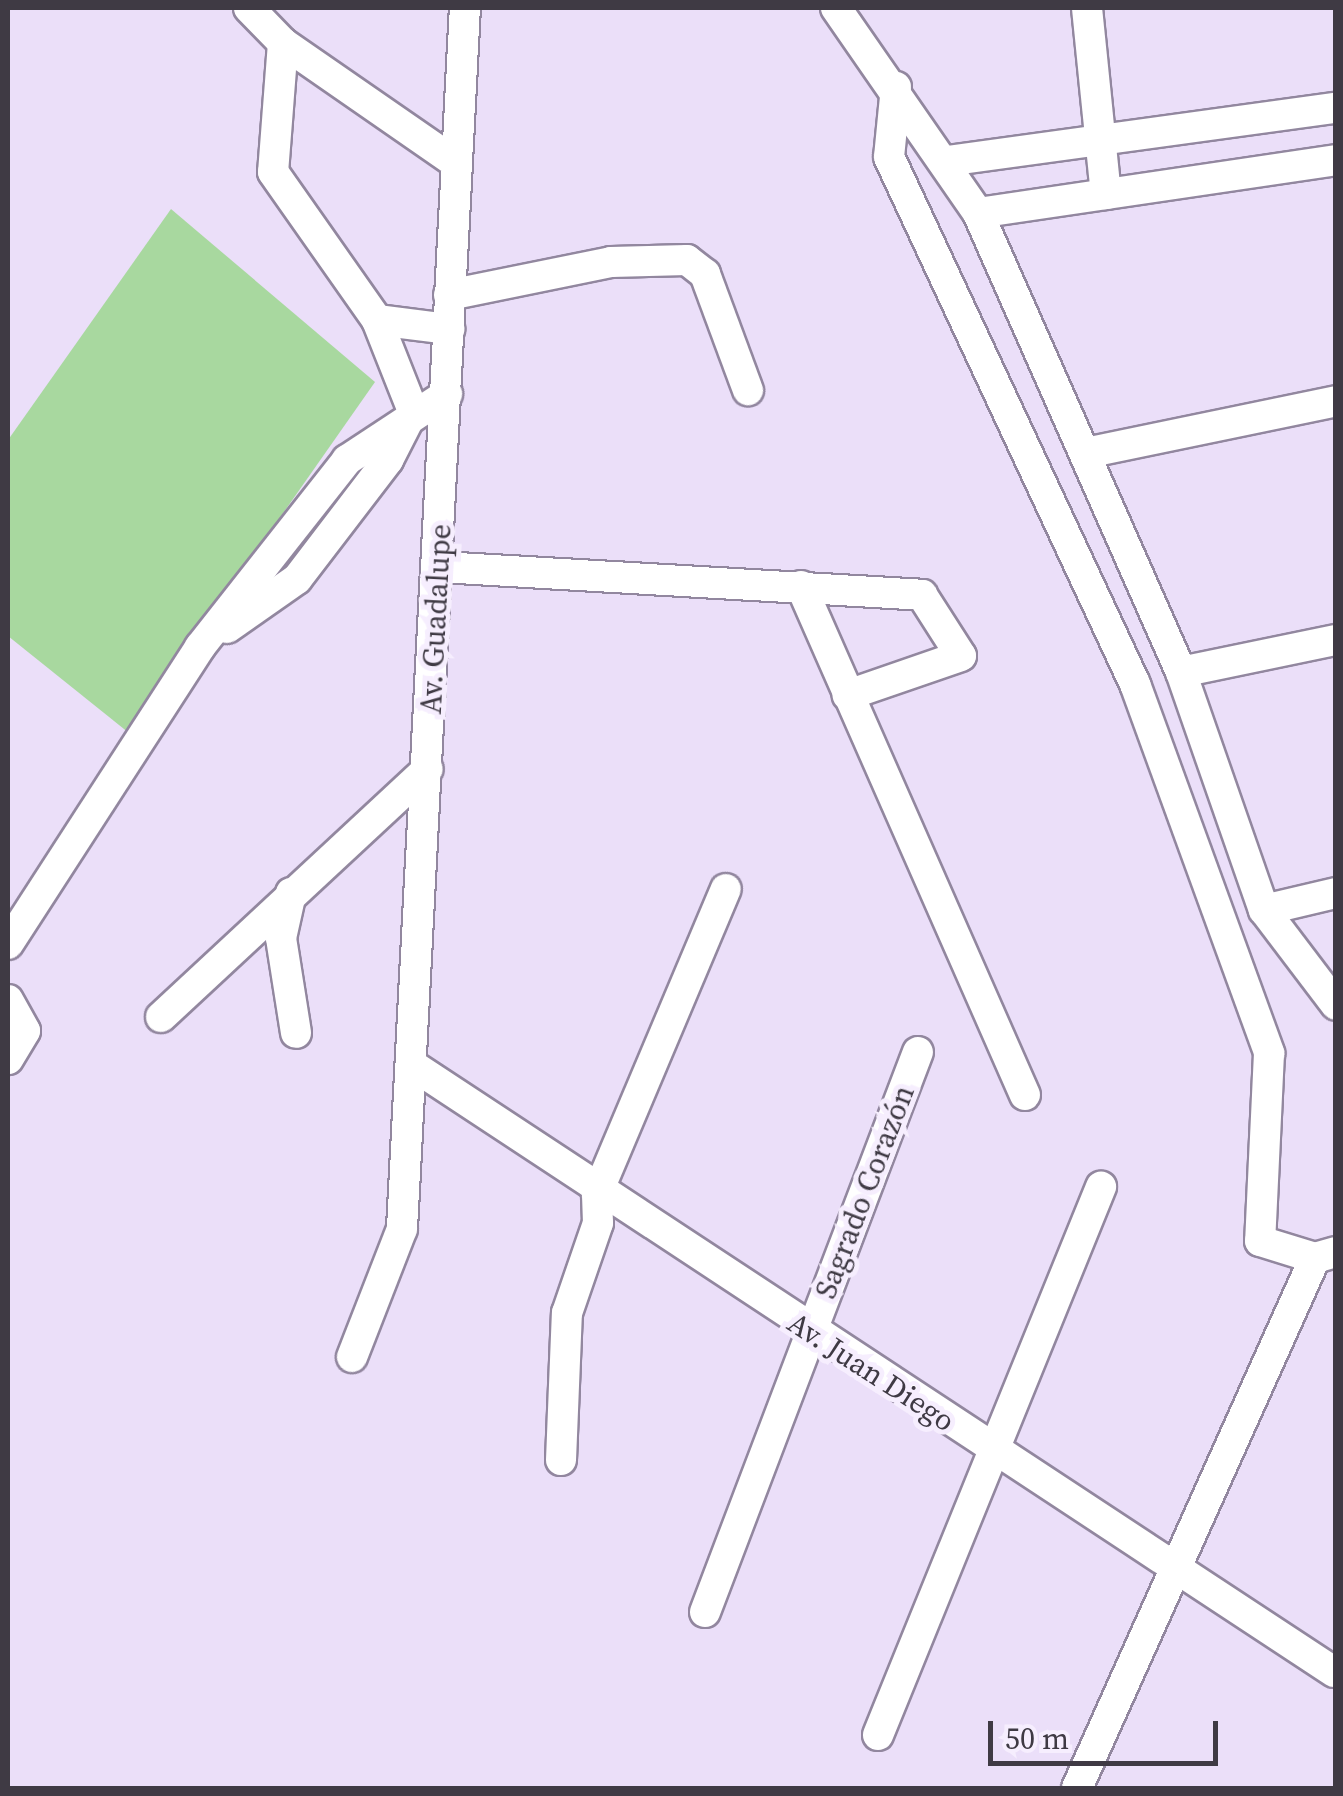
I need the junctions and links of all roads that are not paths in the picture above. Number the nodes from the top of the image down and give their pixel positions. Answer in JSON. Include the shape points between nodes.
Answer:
{"nodes":[{"id":1,"x":248,"y":8,"type":"edge"},
{"id":2,"x":465,"y":8,"type":"edge"},
{"id":3,"x":836,"y":8,"type":"edge"},
{"id":4,"x":1087,"y":8,"type":"edge"},
{"id":5,"x":283,"y":42,"type":"junction"},
{"id":6,"x":896,"y":87,"type":"junction"},
{"id":7,"x":1336,"y":108,"type":"edge"},
{"id":8,"x":1104,"y":137,"type":"junction"},
{"id":9,"x":1336,"y":160,"type":"edge"},
{"id":10,"x":947,"y":161,"type":"junction"},
{"id":11,"x":456,"y":162,"type":"junction"},
{"id":12,"x":1106,"y":194,"type":"junction"},
{"id":13,"x":978,"y":213,"type":"junction"},
{"id":14,"x":450,"y":295,"type":"junction"},
{"id":15,"x":376,"y":320,"type":"junction"},
{"id":16,"x":450,"y":329,"type":"junction"},
{"id":17,"x":748,"y":390,"type":"dead end"},
{"id":18,"x":447,"y":394,"type":"junction"},
{"id":19,"x":1336,"y":401,"type":"edge"},
{"id":20,"x":414,"y":411,"type":"junction"},
{"id":21,"x":1086,"y":453,"type":"junction"},
{"id":22,"x":440,"y":567,"type":"junction"},
{"id":23,"x":801,"y":586,"type":"junction"},
{"id":24,"x":1336,"y":640,"type":"edge"},
{"id":25,"x":1181,"y":672,"type":"junction"},
{"id":26,"x":848,"y":695,"type":"junction"},
{"id":27,"x":428,"y":769,"type":"junction"},
{"id":28,"x":726,"y":889,"type":"dead end"},
{"id":29,"x":291,"y":893,"type":"junction"},
{"id":30,"x":1336,"y":893,"type":"edge"},
{"id":31,"x":1264,"y":910,"type":"junction"},
{"id":32,"x":8,"y":944,"type":"edge"},
{"id":33,"x":8,"y":1000,"type":"edge"},
{"id":34,"x":1336,"y":1005,"type":"edge"},
{"id":35,"x":161,"y":1017,"type":"dead end"},
{"id":36,"x":296,"y":1033,"type":"dead end"},
{"id":37,"x":918,"y":1052,"type":"dead end"},
{"id":38,"x":8,"y":1059,"type":"edge"},
{"id":39,"x":412,"y":1065,"type":"junction"},
{"id":40,"x":1025,"y":1095,"type":"dead end"},
{"id":41,"x":1102,"y":1187,"type":"dead end"},
{"id":42,"x":597,"y":1194,"type":"junction"},
{"id":43,"x":1325,"y":1256,"type":"edge"},
{"id":44,"x":811,"y":1333,"type":"junction"},
{"id":45,"x":352,"y":1357,"type":"dead end"},
{"id":46,"x":994,"y":1452,"type":"junction"},
{"id":47,"x":561,"y":1460,"type":"dead end"},
{"id":48,"x":1170,"y":1566,"type":"junction"},
{"id":49,"x":706,"y":1612,"type":"dead end"},
{"id":50,"x":1334,"y":1672,"type":"edge"},
{"id":51,"x":878,"y":1735,"type":"dead end"},
{"id":52,"x":1077,"y":1788,"type":"edge"}],
"edges":[{"from":1,"to":5,"type":"street"},
{"from":2,"to":11,"type":"street","name":"Av. Guadalupe"},
{"from":3,"to":6,"type":"street"},
{"from":4,"to":8,"type":"street"},
{"from":5,"to":11,"type":"street"},
{"from":5,"to":15,"type":"street","via":[[273,172]]},
{"from":6,"to":10,"type":"street"},
{"from":6,"to":43,"type":"street","via":[[889,156],[1135,684],[1269,1053],[1260,1241]]},
{"from":7,"to":8,"type":"street"},
{"from":8,"to":10,"type":"street"},
{"from":8,"to":12,"type":"street"},
{"from":9,"to":12,"type":"street"},
{"from":10,"to":13,"type":"street"},
{"from":11,"to":14,"type":"street","name":"Av. Guadalupe"},
{"from":12,"to":13,"type":"street"},
{"from":13,"to":21,"type":"street"},
{"from":14,"to":16,"type":"street","name":"Av. Guadalupe"},
{"from":14,"to":17,"type":"street","via":[[610,262],[687,260],[705,274]]},
{"from":15,"to":16,"type":"street"},
{"from":15,"to":20,"type":"street"},
{"from":16,"to":18,"type":"street","name":"Av. Guadalupe"},
{"from":18,"to":20,"type":"street"},
{"from":18,"to":22,"type":"street","name":"Av. Guadalupe"},
{"from":19,"to":21,"type":"street"},
{"from":20,"to":32,"type":"street","via":[[348,460],[200,647]]},
{"from":21,"to":25,"type":"street"},
{"from":22,"to":23,"type":"street"},
{"from":22,"to":27,"type":"street","name":"Av. Guadalupe"},
{"from":23,"to":26,"type":"street"},
{"from":23,"to":26,"type":"street","via":[[922,595],[961,656]]},
{"from":24,"to":25,"type":"street"},
{"from":25,"to":31,"type":"street"},
{"from":26,"to":40,"type":"street"},
{"from":27,"to":29,"type":"street"},
{"from":27,"to":39,"type":"street","name":"Av. Guadalupe"},
{"from":28,"to":42,"type":"street"},
{"from":29,"to":35,"type":"street"},
{"from":29,"to":36,"type":"street","via":[[282,938]]},
{"from":30,"to":31,"type":"street"},
{"from":31,"to":34,"type":"street"},
{"from":33,"to":38,"type":"street","via":[[24,1031]]},
{"from":37,"to":44,"type":"street","name":"Sagrado Corazón"},
{"from":39,"to":42,"type":"street","name":"Av. Juan Diego"},
{"from":39,"to":45,"type":"street","name":"Av. Guadalupe","via":[[402,1229]]},
{"from":41,"to":46,"type":"street"},
{"from":42,"to":44,"type":"street","name":"Av. Juan Diego"},
{"from":42,"to":47,"type":"street","via":[[598,1223],[566,1313]]},
{"from":43,"to":48,"type":"street"},
{"from":44,"to":46,"type":"street","name":"Av. Juan Diego"},
{"from":44,"to":49,"type":"street","name":"Sagrado Corazón"},
{"from":46,"to":48,"type":"street","name":"Av. Juan Diego"},
{"from":46,"to":51,"type":"street"},
{"from":48,"to":50,"type":"street","name":"Av. Juan Diego"},
{"from":48,"to":52,"type":"street"}]}
